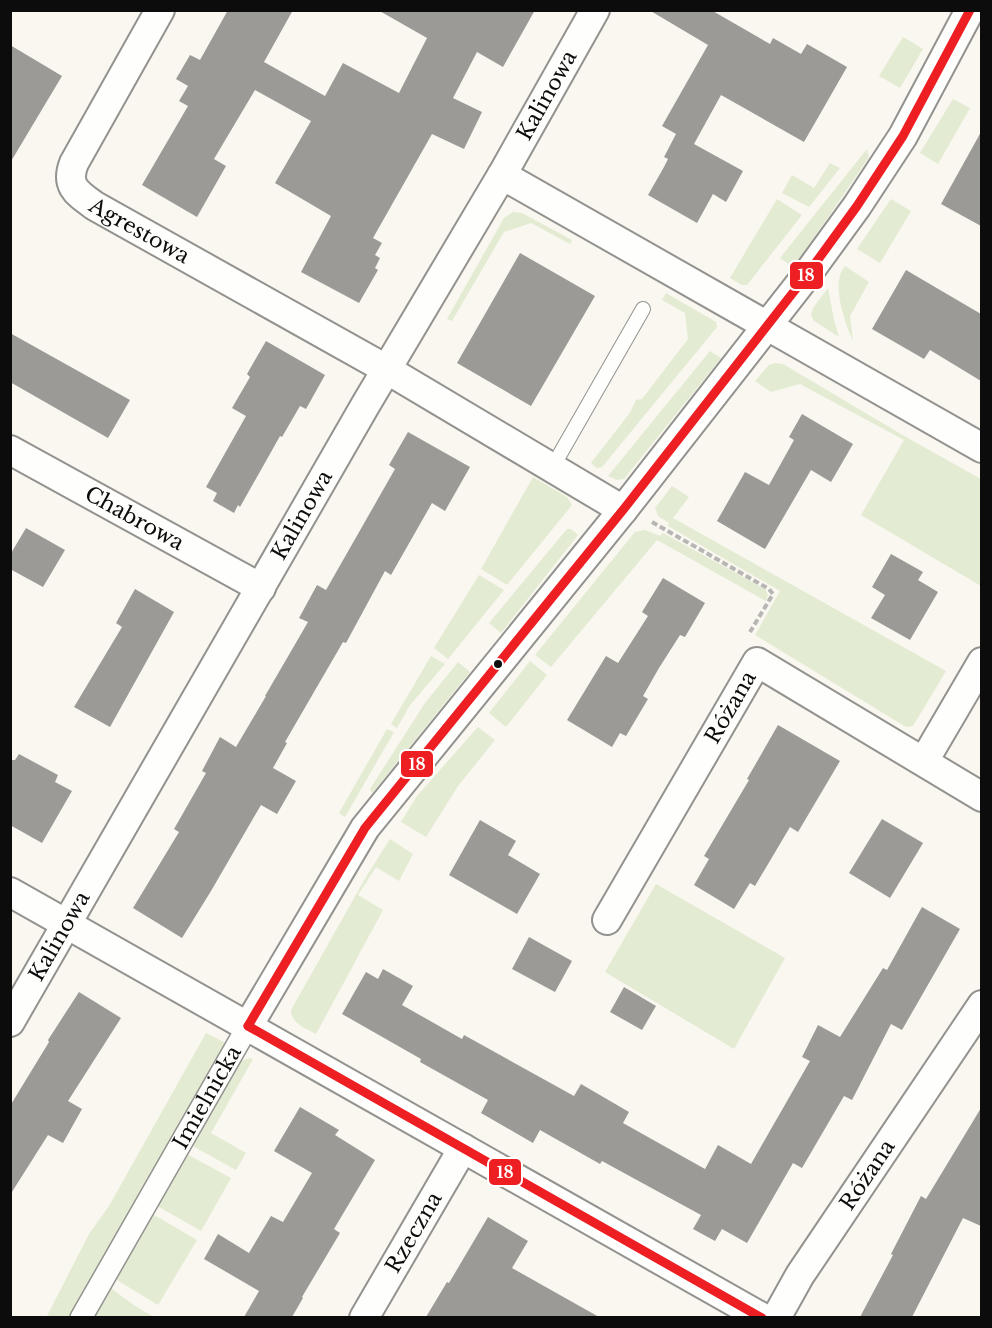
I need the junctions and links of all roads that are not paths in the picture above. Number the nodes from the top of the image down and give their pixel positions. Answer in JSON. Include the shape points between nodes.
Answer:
{"nodes":[{"id":1,"x":160,"y":10,"type":"edge"},
{"id":2,"x":595,"y":10,"type":"edge"},
{"id":3,"x":970,"y":10,"type":"edge"},
{"id":4,"x":502,"y":175,"type":"junction"},
{"id":5,"x":643,"y":309,"type":"dead end"},
{"id":6,"x":766,"y":326,"type":"junction"},
{"id":7,"x":386,"y":369,"type":"junction"},
{"id":8,"x":981,"y":448,"type":"edge"},
{"id":9,"x":10,"y":450,"type":"edge"},
{"id":10,"x":552,"y":468,"type":"junction"},
{"id":11,"x":623,"y":510,"type":"junction"},
{"id":12,"x":261,"y":588,"type":"junction"},
{"id":13,"x":981,"y":662,"type":"edge"},
{"id":14,"x":924,"y":761,"type":"junction"},
{"id":15,"x":981,"y":797,"type":"edge"},
{"id":16,"x":10,"y":892,"type":"edge"},
{"id":17,"x":607,"y":920,"type":"dead end"},
{"id":18,"x":67,"y":924,"type":"junction"},
{"id":19,"x":981,"y":1005,"type":"edge"},
{"id":20,"x":10,"y":1022,"type":"edge"},
{"id":21,"x":248,"y":1026,"type":"junction"},
{"id":22,"x":463,"y":1148,"type":"junction"},
{"id":23,"x":81,"y":1317,"type":"edge"},
{"id":24,"x":364,"y":1317,"type":"edge"},
{"id":25,"x":763,"y":1317,"type":"edge"},
{"id":26,"x":776,"y":1317,"type":"edge"}],
"edges":[{"from":1,"to":7,"type":"street","name":"Agrestowa","via":[[83,145],[70,173],[71,185],[94,206]]},
{"from":2,"to":4,"type":"street","name":"Kalinowa"},
{"from":3,"to":6,"type":"street","name":"Imielnicka","via":[[881,171]]},
{"from":4,"to":6,"type":"street"},
{"from":4,"to":7,"type":"street","name":"Kalinowa"},
{"from":5,"to":10,"type":"lane"},
{"from":6,"to":8,"type":"street"},
{"from":6,"to":11,"type":"street","name":"Imielnicka"},
{"from":7,"to":10,"type":"street"},
{"from":7,"to":12,"type":"street","name":"Kalinowa"},
{"from":9,"to":12,"type":"street","name":"Chabrowa"},
{"from":10,"to":11,"type":"street"},
{"from":11,"to":21,"type":"street","name":"Imielnicka","via":[[365,828]]},
{"from":12,"to":18,"type":"street","name":"Kalinowa"},
{"from":13,"to":14,"type":"street"},
{"from":14,"to":15,"type":"street","name":"Różana"},
{"from":14,"to":17,"type":"street","name":"Różana","via":[[757,663]]},
{"from":16,"to":18,"type":"street"},
{"from":18,"to":20,"type":"street","name":"Kalinowa"},
{"from":18,"to":21,"type":"street"},
{"from":19,"to":26,"type":"street","name":"Różana","via":[[800,1275]]},
{"from":21,"to":22,"type":"street"},
{"from":21,"to":23,"type":"street","name":"Imielnicka"},
{"from":22,"to":24,"type":"street","name":"Rzeczna"},
{"from":22,"to":25,"type":"street"}]}
